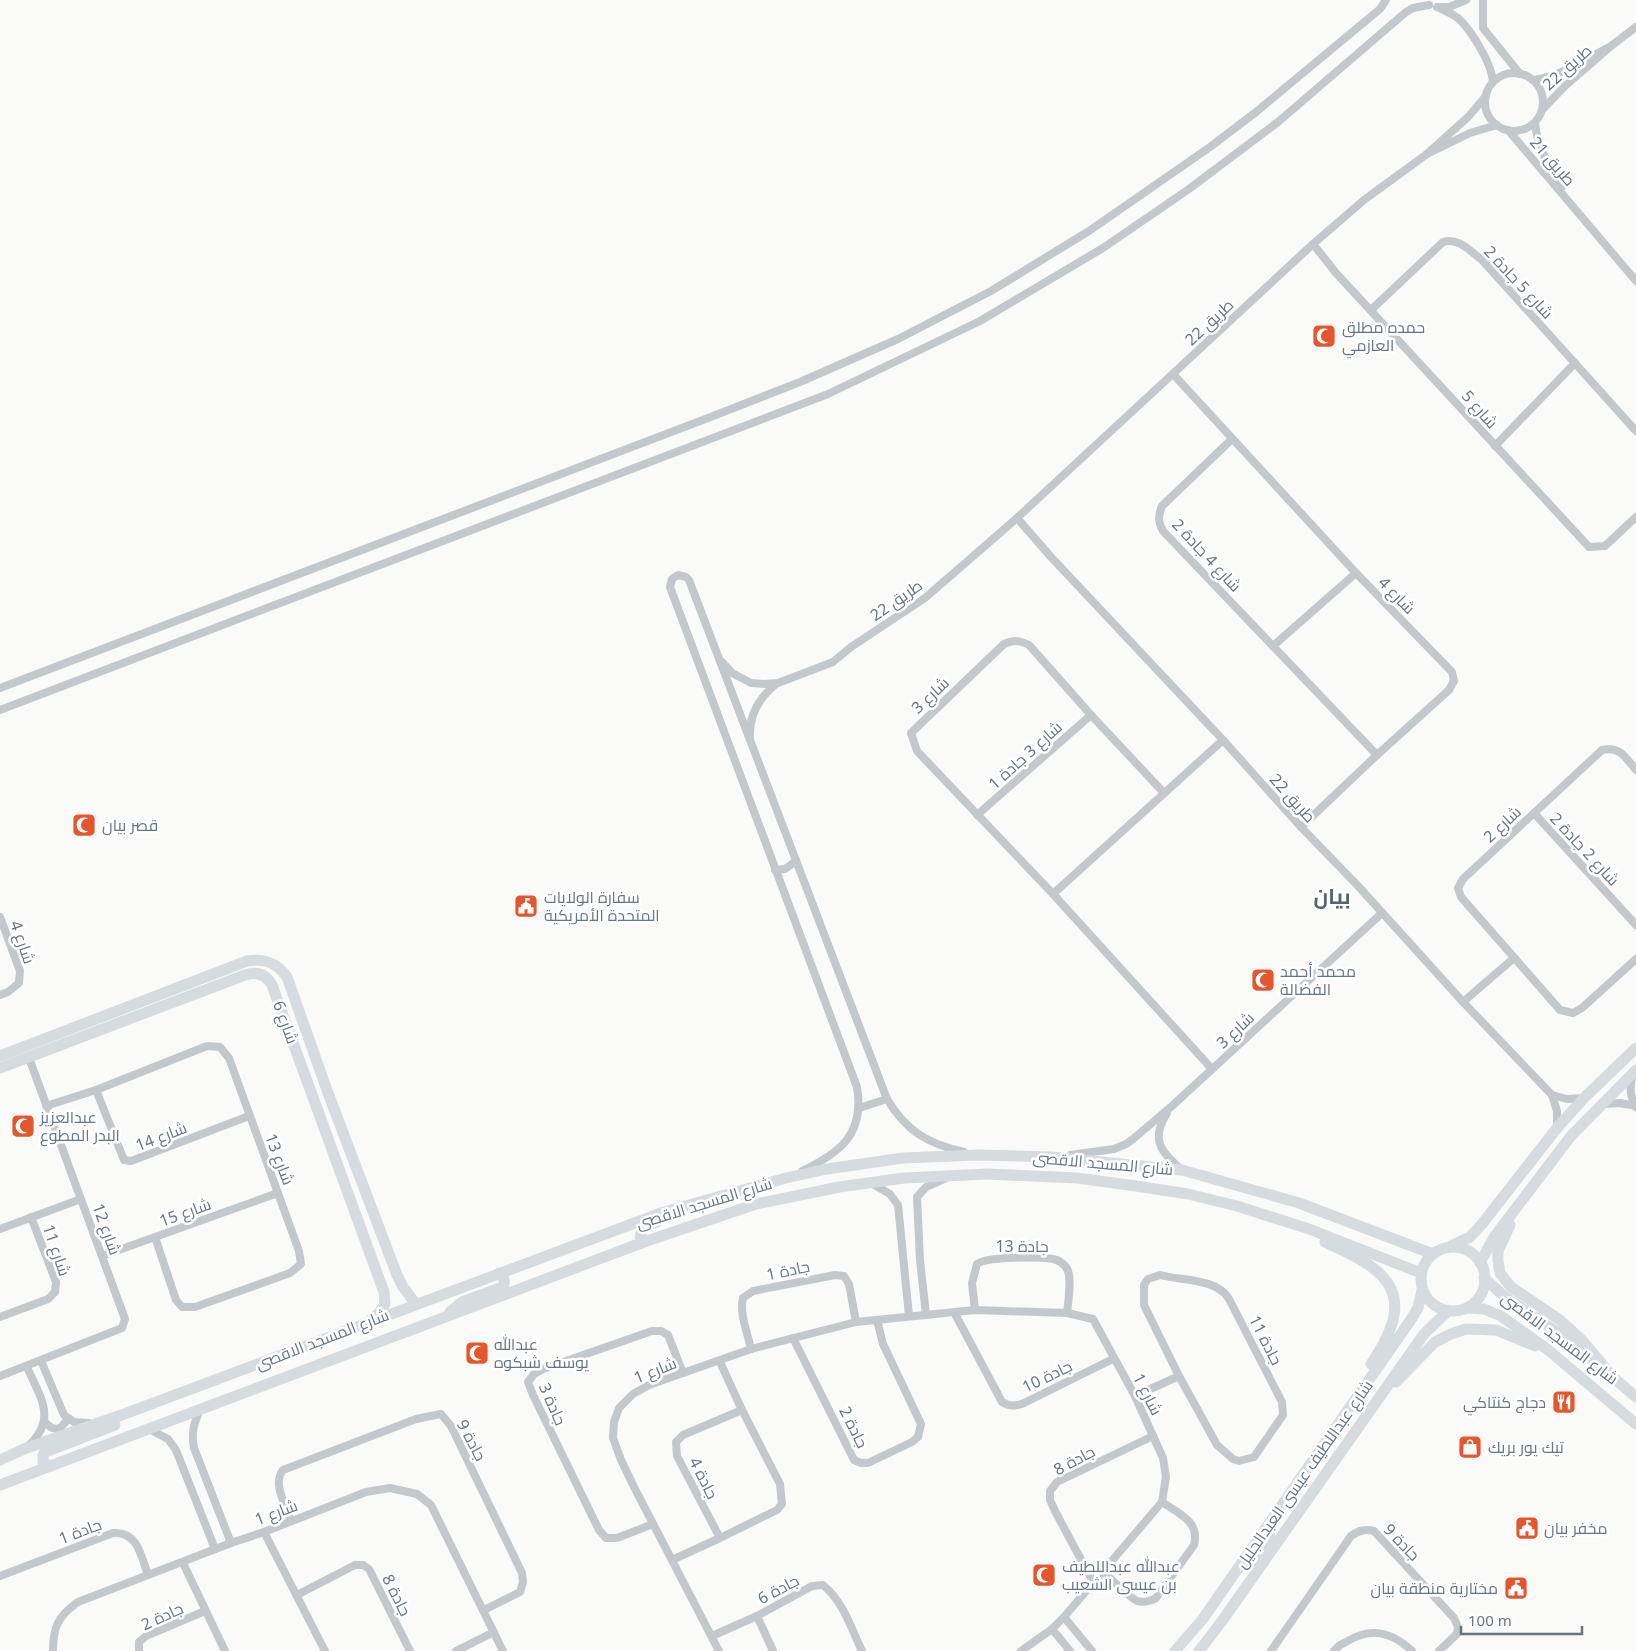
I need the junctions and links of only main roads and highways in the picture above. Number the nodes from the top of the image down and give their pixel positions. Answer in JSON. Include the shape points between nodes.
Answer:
{"nodes":[{"id":1,"x":213,"y":981,"type":"junction"},
{"id":2,"x":1636,"y":1048,"type":"edge"},
{"id":3,"x":0,"y":1056,"type":"edge"},
{"id":4,"x":0,"y":1068,"type":"edge"},
{"id":5,"x":1636,"y":1070,"type":"edge"},
{"id":6,"x":1246,"y":1188,"type":"junction"},
{"id":7,"x":1520,"y":1203,"type":"junction"},
{"id":8,"x":686,"y":1205,"type":"junction"},
{"id":9,"x":1237,"y":1206,"type":"junction"},
{"id":10,"x":1279,"y":1219,"type":"junction"},
{"id":11,"x":644,"y":1242,"type":"junction"},
{"id":12,"x":1449,"y":1248,"type":"junction"},
{"id":13,"x":1433,"y":1254,"type":"junction"},
{"id":14,"x":391,"y":1260,"type":"junction"},
{"id":15,"x":1480,"y":1262,"type":"junction"},
{"id":16,"x":375,"y":1266,"type":"junction"},
{"id":17,"x":499,"y":1273,"type":"junction"},
{"id":18,"x":1421,"y":1273,"type":"junction"},
{"id":19,"x":1484,"y":1278,"type":"junction"},
{"id":20,"x":1422,"y":1290,"type":"junction"},
{"id":21,"x":416,"y":1304,"type":"junction"},
{"id":22,"x":1468,"y":1308,"type":"junction"},
{"id":23,"x":1448,"y":1311,"type":"junction"},
{"id":24,"x":443,"y":1318,"type":"junction"},
{"id":25,"x":359,"y":1326,"type":"junction"},
{"id":26,"x":1546,"y":1349,"type":"junction"},
{"id":27,"x":1611,"y":1375,"type":"junction"},
{"id":28,"x":1380,"y":1396,"type":"junction"},
{"id":29,"x":1636,"y":1397,"type":"edge"},
{"id":30,"x":127,"y":1413,"type":"junction"},
{"id":31,"x":1344,"y":1416,"type":"junction"},
{"id":32,"x":1636,"y":1424,"type":"edge"},
{"id":33,"x":1316,"y":1456,"type":"junction"},
{"id":34,"x":0,"y":1460,"type":"edge"},
{"id":35,"x":50,"y":1466,"type":"junction"},
{"id":36,"x":0,"y":1485,"type":"edge"},
{"id":37,"x":1267,"y":1529,"type":"junction"},
{"id":38,"x":1286,"y":1530,"type":"junction"},
{"id":39,"x":1222,"y":1621,"type":"junction"},
{"id":40,"x":1175,"y":1651,"type":"edge"},
{"id":41,"x":1199,"y":1651,"type":"edge"}],
"edges":[{"from":1,"to":3,"type":"main road","name":"شارع 6"},
{"from":1,"to":4,"type":"main road","name":"شارع 6"},
{"from":1,"to":14,"type":"main road","name":"شارع 6","via":[[247,961],[258,959],[272,963],[287,978]]},
{"from":1,"to":16,"type":"main road","name":"شارع 6","via":[[254,973],[260,973],[270,981]]},
{"from":2,"to":12,"type":"main road","via":[[1557,1128],[1470,1237]]},
{"from":5,"to":7,"type":"main road","via":[[1572,1136]]},
{"from":6,"to":8,"type":"main road","name":"شارع المسجد الاقصى","via":[[1182,1170],[1051,1157],[978,1155],[903,1158],[827,1169]]},
{"from":6,"to":9,"type":"main road","via":[[1250,1192],[1248,1204]]},
{"from":6,"to":13,"type":"main road","name":"شارع المسجد الاقصى","via":[[1299,1203]]},
{"from":7,"to":15,"type":"main road"},
{"from":7,"to":27,"type":"main road","via":[[1498,1251],[1500,1273],[1511,1287],[1560,1320],[1582,1340]]},
{"from":8,"to":11,"type":"main road","via":[[680,1213],[643,1228],[640,1237]]},
{"from":8,"to":17,"type":"main road","name":"شارع المسجد الاقصى"},
{"from":9,"to":10,"type":"main road","name":"شارع المسجد الاقصى"},
{"from":9,"to":11,"type":"main road","name":"شارع المسجد الاقصى","via":[[1188,1194],[1077,1178],[950,1175],[839,1187],[756,1204]]},
{"from":10,"to":18,"type":"main road","name":"شارع المسجد الاقصى"},
{"from":10,"to":31,"type":"main road","via":[[1369,1265],[1386,1281],[1394,1296],[1394,1316],[1388,1336],[1358,1383]]},
{"from":11,"to":24,"type":"main road","name":"شارع المسجد الاقصى"},
{"from":12,"to":13,"type":"main road"},
{"from":12,"to":15,"type":"main road","via":[[1467,1251]]},
{"from":13,"to":18,"type":"main road"},
{"from":14,"to":16,"type":"main road"},
{"from":14,"to":21,"type":"main road","name":"شارع 6","via":[[403,1287]]},
{"from":15,"to":19,"type":"main road"},
{"from":16,"to":25,"type":"main road","name":"شارع 6","via":[[386,1304],[379,1313]]},
{"from":17,"to":21,"type":"main road","name":"شارع المسجد الاقصى"},
{"from":17,"to":24,"type":"main road","via":[[504,1278],[503,1287],[462,1302]]},
{"from":18,"to":20,"type":"main road"},
{"from":19,"to":22,"type":"main road","via":[[1480,1295]]},
{"from":19,"to":27,"type":"main road","name":"شارع المسجد الاقصى"},
{"from":20,"to":23,"type":"main road","via":[[1428,1300]]},
{"from":20,"to":31,"type":"main road","name":"شارع عبداللطيف عيسى العبدالجليل","via":[[1418,1308]]},
{"from":21,"to":25,"type":"main road","name":"شارع المسجد الاقصى"},
{"from":22,"to":23,"type":"main road"},
{"from":22,"to":26,"type":"main road","name":"شارع المسجد الاقصى","via":[[1484,1309],[1501,1316]]},
{"from":23,"to":28,"type":"main road","name":"شارع عبداللطيف عيسى العبدالجليل","via":[[1424,1334]]},
{"from":24,"to":35,"type":"main road","name":"شارع المسجد الاقصى"},
{"from":25,"to":30,"type":"main road","name":"شارع المسجد الاقصى"},
{"from":26,"to":28,"type":"main road","via":[[1496,1330],[1466,1329],[1435,1342]]},
{"from":26,"to":32,"type":"main road","name":"شارع المسجد الاقصى"},
{"from":27,"to":29,"type":"main road","name":"شارع المسجد الاقصى"},
{"from":28,"to":38,"type":"main road","name":"شارع عبداللطيف عيسى العبدالجليل"},
{"from":30,"to":34,"type":"main road","name":"شارع المسجد الاقصى"},
{"from":30,"to":35,"type":"main road","via":[[115,1424],[45,1452],[43,1462]]},
{"from":31,"to":33,"type":"main road","name":"شارع عبداللطيف عيسى العبدالجليل"},
{"from":33,"to":37,"type":"main road","name":"شارع عبداللطيف عيسى العبدالجليل"},
{"from":33,"to":38,"type":"main road","via":[[1316,1467],[1311,1476],[1280,1520],[1280,1527]]},
{"from":35,"to":36,"type":"main road","name":"شارع المسجد الاقصى"},
{"from":37,"to":39,"type":"main road","via":[[1270,1538],[1229,1600]]},
{"from":37,"to":40,"type":"main road","name":"شارع عبداللطيف عيسى العبدالجليل","via":[[1202,1620]]},
{"from":38,"to":39,"type":"main road","name":"شارع عبداللطيف عيسى العبدالجليل"},
{"from":39,"to":41,"type":"main road","name":"شارع عبداللطيف عيسى العبدالجليل"}]}
